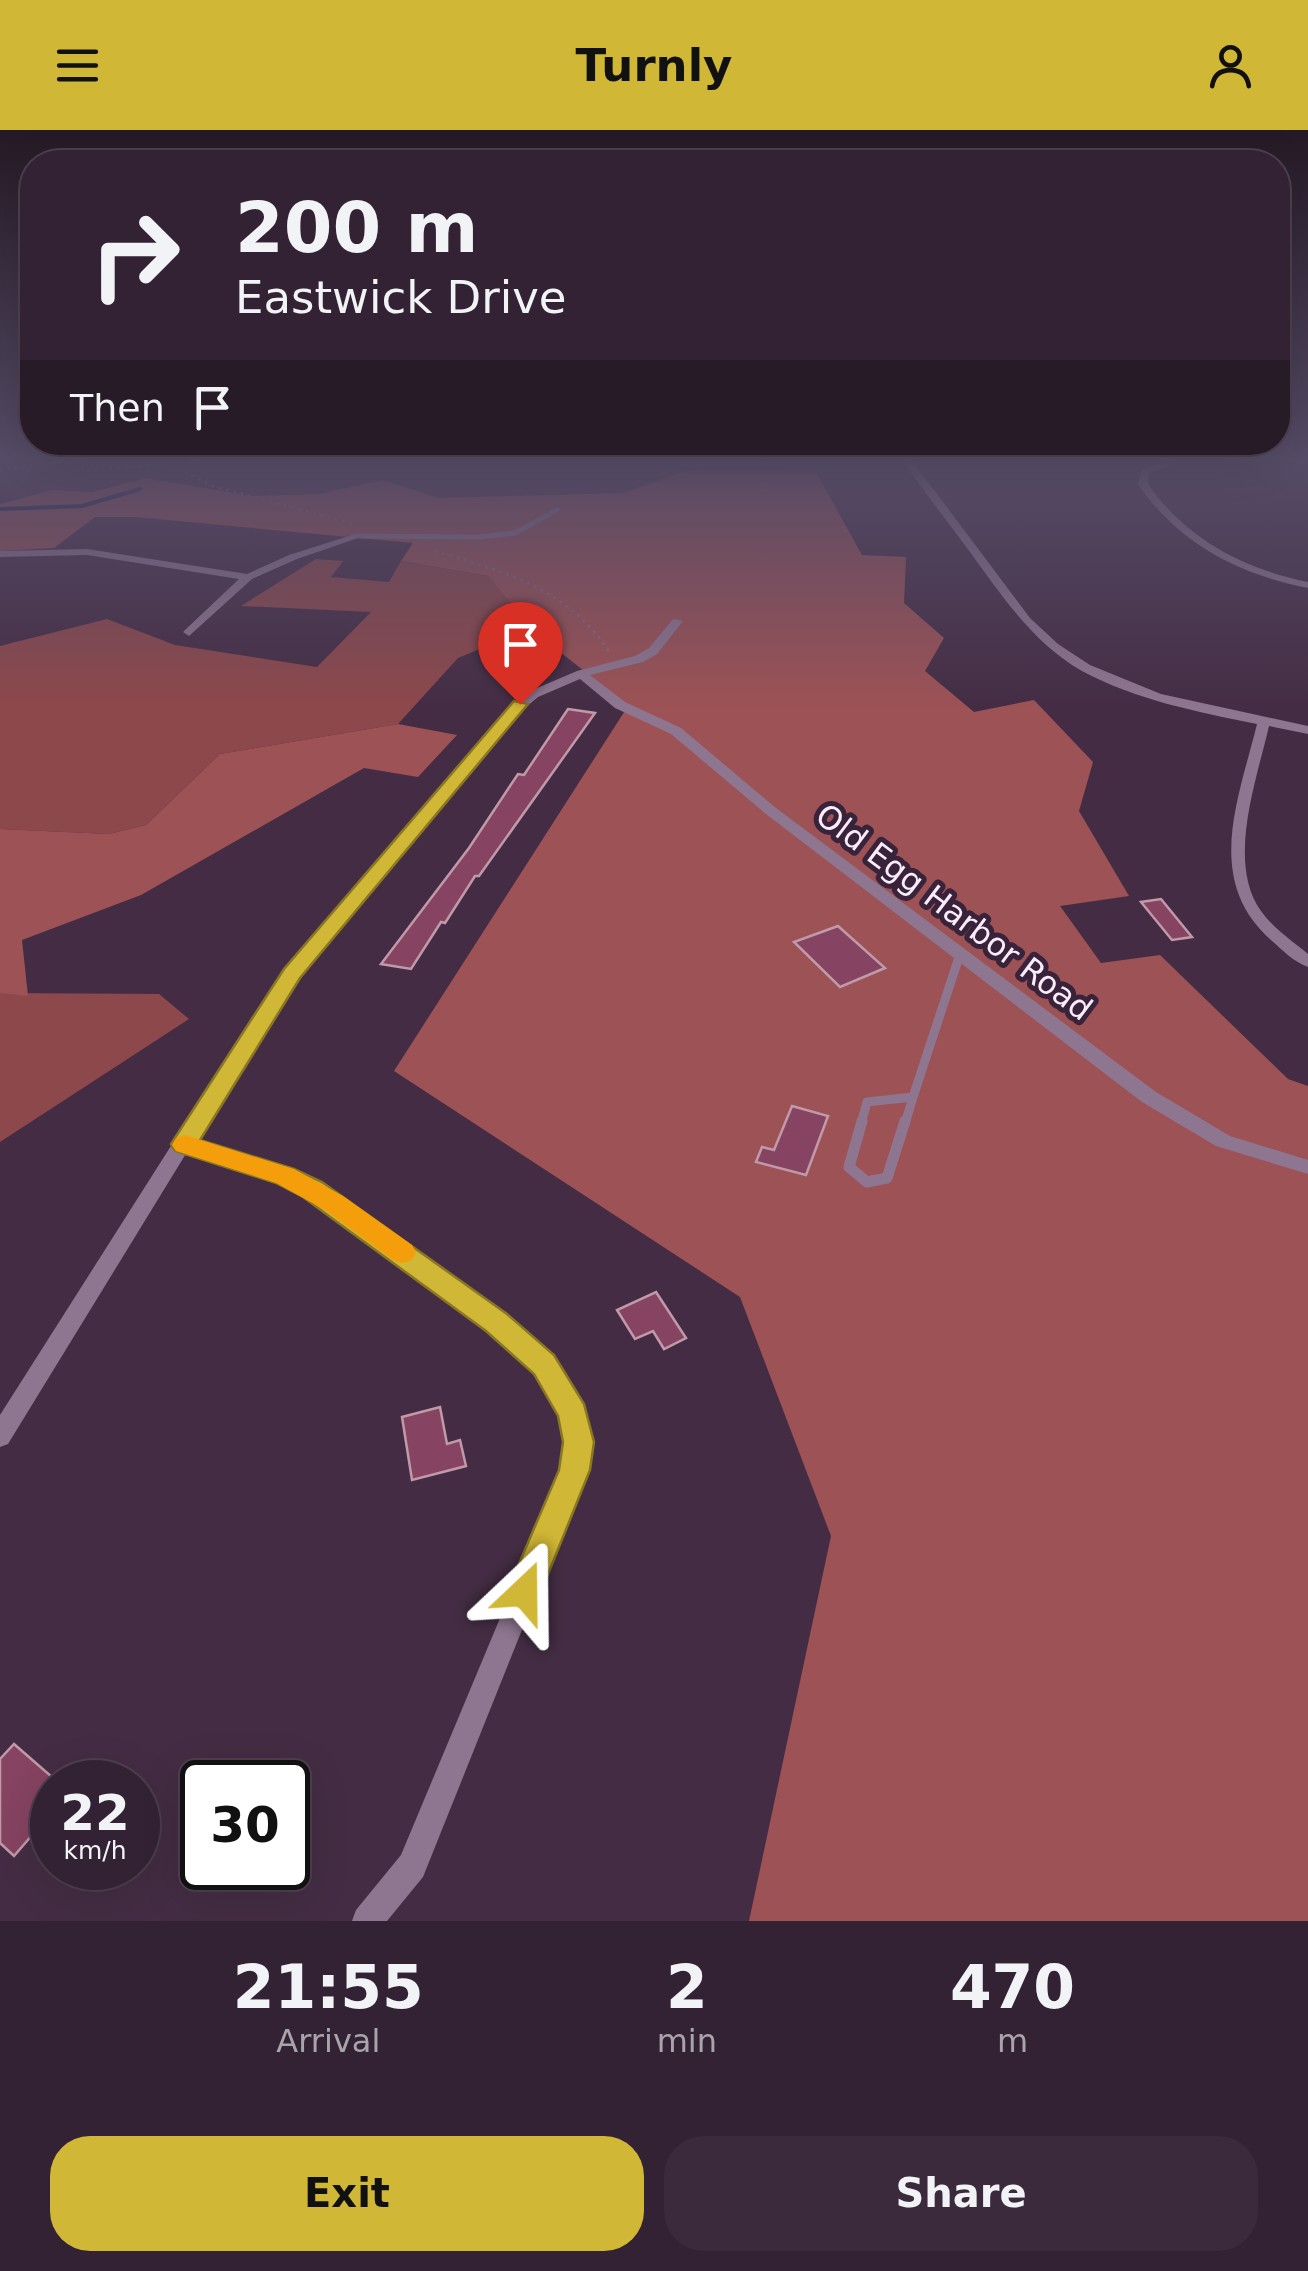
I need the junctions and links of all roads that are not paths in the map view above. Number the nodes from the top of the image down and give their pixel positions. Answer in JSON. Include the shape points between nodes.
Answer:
{"nodes":[{"id":1,"x":341,"y":542,"type":"edge"},
{"id":2,"x":967,"y":542,"type":"edge"},
{"id":3,"x":1201,"y":542,"type":"edge"},
{"id":4,"x":0,"y":554,"type":"edge"},
{"id":5,"x":248,"y":578,"type":"junction"},
{"id":6,"x":1308,"y":585,"type":"edge"},
{"id":7,"x":678,"y":622,"type":"dead end"},
{"id":8,"x":190,"y":632,"type":"dead end"},
{"id":9,"x":576,"y":670,"type":"junction"},
{"id":10,"x":1264,"y":721,"type":"junction"},
{"id":11,"x":1308,"y":730,"type":"edge"},
{"id":12,"x":960,"y":954,"type":"junction"},
{"id":13,"x":1308,"y":962,"type":"edge"},
{"id":14,"x":915,"y":1097,"type":"junction"},
{"id":15,"x":184,"y":1144,"type":"junction"},
{"id":16,"x":1308,"y":1167,"type":"edge"},
{"id":17,"x":0,"y":1436,"type":"edge"},
{"id":18,"x":367,"y":1921,"type":"edge"}],
"edges":[{"from":1,"to":5,"type":"street"},
{"from":2,"to":10,"type":"street","via":[[1059,652],[1120,685]]},
{"from":3,"to":6,"type":"street","via":[[1266,577]]},
{"from":4,"to":5,"type":"street","via":[[87,552]]},
{"from":5,"to":8,"type":"street"},
{"from":7,"to":9,"type":"street","via":[[639,659]]},
{"from":9,"to":12,"type":"street","name":"Old Egg Harbor Road","via":[[620,705],[676,731]]},
{"from":9,"to":15,"type":"street","via":[[520,704],[428,809],[292,974]]},
{"from":10,"to":11,"type":"street"},
{"from":10,"to":13,"type":"street","via":[[1240,869],[1257,916]]},
{"from":12,"to":14,"type":"lane"},
{"from":12,"to":16,"type":"street","name":"Old Egg Harbor Road","via":[[1149,1097],[1222,1141]]},
{"from":14,"to":14,"type":"lane","via":[[868,1102],[850,1168],[866,1182],[887,1178]]},
{"from":15,"to":17,"type":"street"},
{"from":15,"to":18,"type":"street","via":[[285,1176],[355,1217],[544,1364],[573,1414],[578,1442],[568,1486],[412,1866]]}]}
